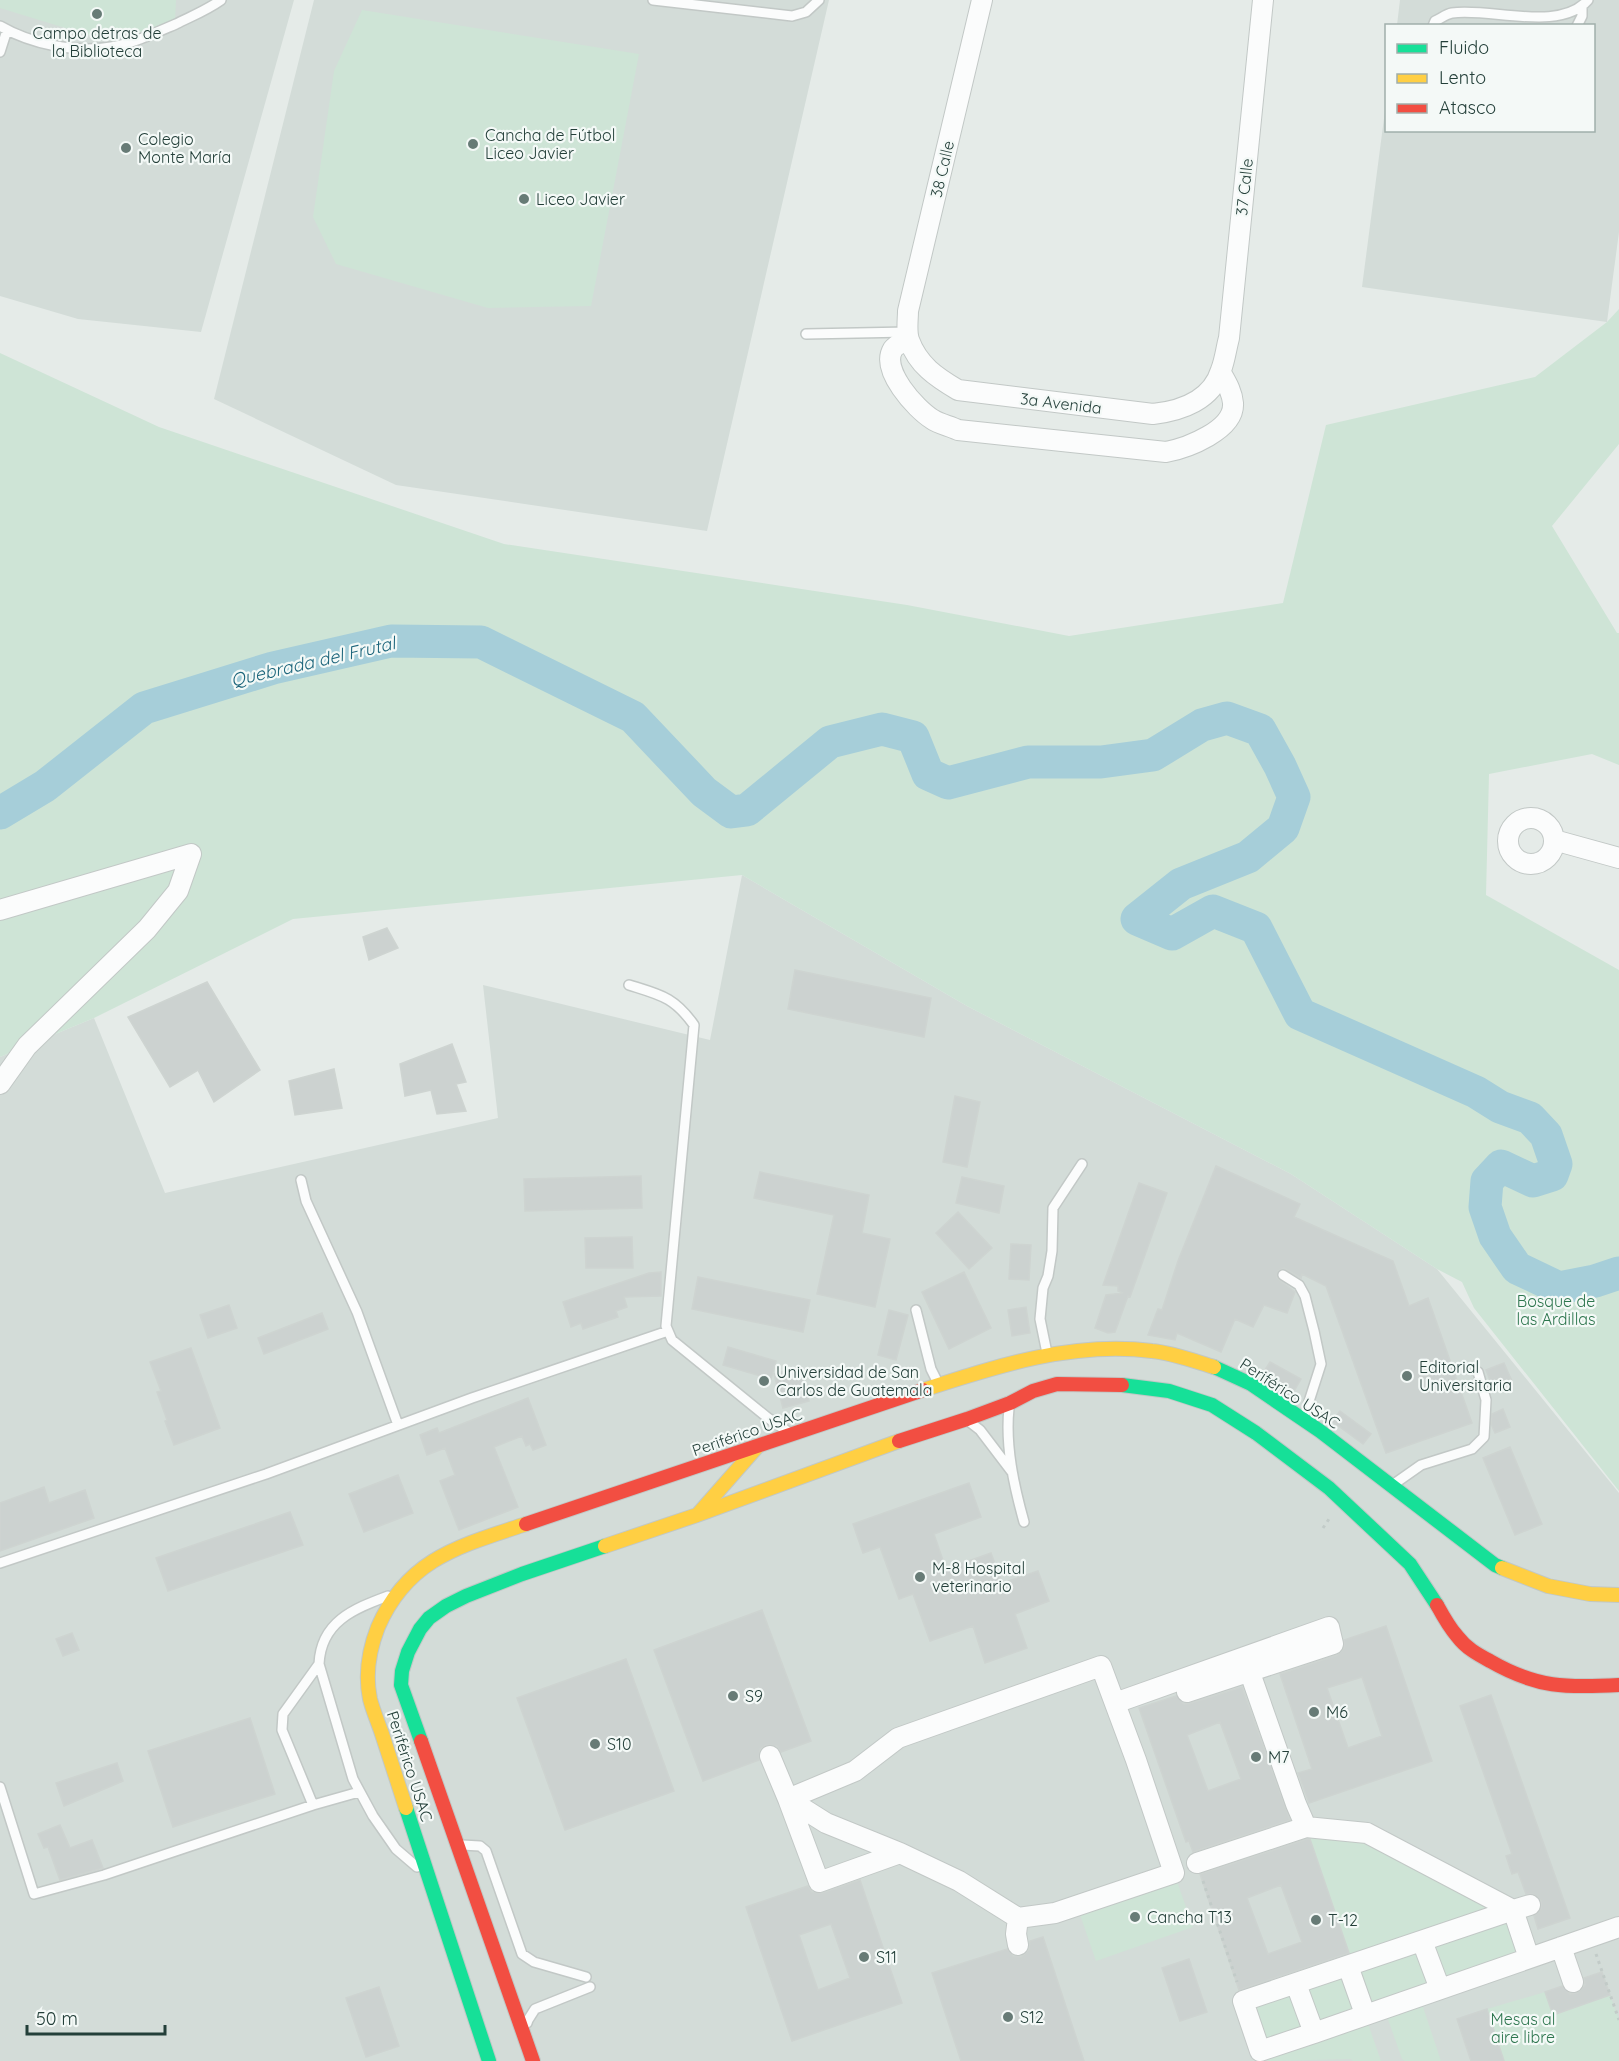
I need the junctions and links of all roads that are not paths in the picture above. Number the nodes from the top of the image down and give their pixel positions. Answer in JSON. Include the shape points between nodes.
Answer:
{"nodes":[{"id":1,"x":221,"y":0,"type":"edge"},
{"id":2,"x":653,"y":0,"type":"edge"},
{"id":3,"x":819,"y":0,"type":"edge"},
{"id":4,"x":982,"y":0,"type":"edge"},
{"id":5,"x":1263,"y":0,"type":"edge"},
{"id":6,"x":1585,"y":4,"type":"edge"},
{"id":7,"x":1434,"y":24,"type":"edge"},
{"id":8,"x":1578,"y":24,"type":"edge"},
{"id":9,"x":3,"y":28,"type":"edge"},
{"id":10,"x":0,"y":52,"type":"edge"},
{"id":11,"x":806,"y":334,"type":"dead end"},
{"id":12,"x":908,"y":335,"type":"junction"},
{"id":13,"x":1221,"y":373,"type":"junction"},
{"id":14,"x":1554,"y":840,"type":"dead end"},
{"id":15,"x":1619,"y":858,"type":"edge"},
{"id":16,"x":0,"y":910,"type":"edge"},
{"id":17,"x":629,"y":985,"type":"dead end"},
{"id":18,"x":0,"y":1084,"type":"edge"},
{"id":19,"x":1082,"y":1164,"type":"dead end"},
{"id":20,"x":301,"y":1180,"type":"dead end"},
{"id":21,"x":1283,"y":1275,"type":"dead end"},
{"id":22,"x":916,"y":1310,"type":"dead end"},
{"id":23,"x":668,"y":1331,"type":"junction"},
{"id":24,"x":1047,"y":1355,"type":"junction"},
{"id":25,"x":1478,"y":1372,"type":"dead end"},
{"id":26,"x":963,"y":1377,"type":"junction"},
{"id":27,"x":998,"y":1380,"type":"dead end"},
{"id":28,"x":939,"y":1385,"type":"junction"},
{"id":29,"x":1015,"y":1386,"type":"dead end"},
{"id":30,"x":1033,"y":1391,"type":"junction"},
{"id":31,"x":1010,"y":1402,"type":"junction"},
{"id":32,"x":968,"y":1419,"type":"junction"},
{"id":33,"x":1304,"y":1419,"type":"junction"},
{"id":34,"x":398,"y":1425,"type":"junction"},
{"id":35,"x":792,"y":1434,"type":"junction"},
{"id":36,"x":758,"y":1446,"type":"junction"},
{"id":37,"x":1013,"y":1474,"type":"junction"},
{"id":38,"x":1392,"y":1486,"type":"junction"},
{"id":39,"x":697,"y":1515,"type":"junction"},
{"id":40,"x":1024,"y":1522,"type":"dead end"},
{"id":41,"x":0,"y":1563,"type":"edge"},
{"id":42,"x":396,"y":1594,"type":"junction"},
{"id":43,"x":1619,"y":1595,"type":"edge"},
{"id":44,"x":319,"y":1664,"type":"junction"},
{"id":45,"x":1249,"y":1670,"type":"junction"},
{"id":46,"x":1619,"y":1685,"type":"edge"},
{"id":47,"x":1187,"y":1692,"type":"dead end"},
{"id":48,"x":1115,"y":1703,"type":"junction"},
{"id":49,"x":770,"y":1756,"type":"dead end"},
{"id":50,"x":0,"y":1787,"type":"edge"},
{"id":51,"x":359,"y":1792,"type":"junction"},
{"id":52,"x":788,"y":1799,"type":"junction"},
{"id":53,"x":313,"y":1805,"type":"junction"},
{"id":54,"x":1306,"y":1827,"type":"junction"},
{"id":55,"x":457,"y":1845,"type":"junction"},
{"id":56,"x":900,"y":1853,"type":"junction"},
{"id":57,"x":463,"y":1861,"type":"junction"},
{"id":58,"x":1197,"y":1863,"type":"road end"},
{"id":59,"x":429,"y":1877,"type":"junction"},
{"id":60,"x":459,"y":1895,"type":"dead end"},
{"id":61,"x":1521,"y":1908,"type":"junction"},
{"id":62,"x":457,"y":1918,"type":"dead end"},
{"id":63,"x":1018,"y":1918,"type":"junction"},
{"id":64,"x":1619,"y":1927,"type":"edge"},
{"id":65,"x":1422,"y":1941,"type":"junction"},
{"id":66,"x":1018,"y":1945,"type":"dead end"},
{"id":67,"x":1561,"y":1947,"type":"junction"},
{"id":68,"x":454,"y":1952,"type":"junction"},
{"id":69,"x":1529,"y":1958,"type":"junction"},
{"id":70,"x":1348,"y":1966,"type":"junction"},
{"id":71,"x":586,"y":1977,"type":"dead end"},
{"id":72,"x":1573,"y":1982,"type":"dead end"},
{"id":73,"x":1296,"y":1984,"type":"junction"},
{"id":74,"x":590,"y":1987,"type":"dead end"},
{"id":75,"x":1440,"y":1989,"type":"junction"},
{"id":76,"x":1365,"y":2014,"type":"junction"},
{"id":77,"x":1314,"y":2033,"type":"junction"},
{"id":78,"x":526,"y":2042,"type":"junction"},
{"id":79,"x":490,"y":2061,"type":"edge"},
{"id":80,"x":533,"y":2061,"type":"edge"}],
"edges":[{"from":1,"to":9,"type":"lane","via":[[147,37],[111,47],[68,48]]},
{"from":2,"to":3,"type":"lane","via":[[792,16],[806,12]]},
{"from":4,"to":12,"type":"street","name":"38 Calle","via":[[908,311]]},
{"from":5,"to":13,"type":"street","name":"37 Calle","via":[[1228,338]]},
{"from":6,"to":7,"type":"lane","via":[[1552,17],[1450,13]]},
{"from":6,"to":8,"type":"lane"},
{"from":9,"to":10,"type":"lane"},
{"from":11,"to":12,"type":"lane"},
{"from":12,"to":13,"type":"street","name":"3a Avenida","via":[[922,364],[958,390],[1153,414],[1171,412],[1195,402],[1211,389]]},
{"from":12,"to":13,"type":"street","via":[[893,349],[890,362],[894,377],[932,420],[958,430],[1166,452],[1206,438],[1225,423],[1233,406],[1231,391]]},
{"from":14,"to":15,"type":"street"},
{"from":16,"to":18,"type":"street","via":[[191,854],[178,891],[147,929],[27,1046]]},
{"from":17,"to":23,"type":"lane","via":[[664,996],[682,1009],[694,1025]]},
{"from":19,"to":24,"type":"lane","via":[[1053,1208],[1052,1251],[1040,1319]]},
{"from":20,"to":34,"type":"lane","via":[[306,1201],[357,1312]]},
{"from":21,"to":33,"type":"lane","via":[[1299,1285],[1305,1296],[1321,1364]]},
{"from":22,"to":28,"type":"lane"},
{"from":23,"to":34,"type":"lane"},
{"from":23,"to":35,"type":"lane","via":[[672,1340]]},
{"from":24,"to":26,"type":"street","name":"Periférico USAC"},
{"from":24,"to":33,"type":"street","name":"Periférico USAC","via":[[1118,1348],[1185,1358],[1219,1368],[1251,1384]]},
{"from":25,"to":38,"type":"lane","via":[[1486,1400],[1484,1437],[1472,1449],[1422,1465]]},
{"from":26,"to":27,"type":"street"},
{"from":26,"to":28,"type":"street","name":"Periférico USAC"},
{"from":28,"to":35,"type":"street","name":"Periférico USAC"},
{"from":29,"to":30,"type":"street"},
{"from":30,"to":31,"type":"street","name":"Periférico USAC"},
{"from":30,"to":46,"type":"street","name":"Periférico USAC","via":[[1057,1384],[1119,1385],[1169,1390],[1212,1406],[1256,1432],[1329,1488],[1393,1548],[1417,1573],[1470,1650],[1510,1673],[1542,1684]]},
{"from":31,"to":32,"type":"street","name":"Periférico USAC"},
{"from":31,"to":37,"type":"lane"},
{"from":32,"to":37,"type":"lane"},
{"from":32,"to":39,"type":"street","name":"Periférico USAC"},
{"from":33,"to":38,"type":"street","name":"Periférico USAC"},
{"from":34,"to":41,"type":"lane"},
{"from":35,"to":36,"type":"street","name":"Periférico USAC"},
{"from":36,"to":39,"type":"street"},
{"from":36,"to":42,"type":"street","name":"Periférico USAC","via":[[468,1543],[412,1575]]},
{"from":37,"to":40,"type":"lane"},
{"from":38,"to":43,"type":"street","name":"Periférico USAC","via":[[1495,1565],[1548,1586]]},
{"from":39,"to":55,"type":"street","name":"Periférico USAC","via":[[466,1596],[429,1618],[420,1629],[408,1652],[401,1685]]},
{"from":42,"to":44,"type":"lane","via":[[354,1609],[336,1624],[320,1648]]},
{"from":42,"to":59,"type":"street","name":"Periférico USAC","via":[[372,1642],[368,1669],[370,1698]]},
{"from":44,"to":51,"type":"lane"},
{"from":44,"to":53,"type":"lane","via":[[283,1714],[282,1730]]},
{"from":45,"to":47,"type":"street"},
{"from":45,"to":48,"type":"street","via":[[1333,1644],[1329,1627]]},
{"from":45,"to":54,"type":"street"},
{"from":48,"to":52,"type":"street","via":[[1101,1666],[898,1738],[855,1771]]},
{"from":48,"to":63,"type":"street","via":[[1174,1873],[1055,1913]]},
{"from":49,"to":52,"type":"street"},
{"from":50,"to":53,"type":"lane","via":[[34,1894],[104,1875]]},
{"from":51,"to":53,"type":"lane"},
{"from":51,"to":59,"type":"lane","via":[[396,1849]]},
{"from":52,"to":56,"type":"street","via":[[826,1823]]},
{"from":52,"to":56,"type":"street","via":[[819,1882]]},
{"from":54,"to":58,"type":"street"},
{"from":54,"to":61,"type":"street","via":[[1367,1833]]},
{"from":55,"to":57,"type":"street","name":"Periférico USAC"},
{"from":55,"to":71,"type":"lane","via":[[480,1846],[486,1851],[522,1954],[534,1962]]},
{"from":56,"to":63,"type":"street","via":[[959,1881]]},
{"from":57,"to":60,"type":"street"},
{"from":57,"to":78,"type":"street","name":"Periférico USAC"},
{"from":59,"to":68,"type":"street","name":"Periférico USAC"},
{"from":61,"to":65,"type":"street"},
{"from":61,"to":69,"type":"street"},
{"from":62,"to":68,"type":"street"},
{"from":63,"to":66,"type":"street"},
{"from":64,"to":67,"type":"street"},
{"from":65,"to":70,"type":"street"},
{"from":65,"to":75,"type":"street"},
{"from":67,"to":69,"type":"street"},
{"from":67,"to":72,"type":"street"},
{"from":68,"to":79,"type":"street","name":"Periférico USAC"},
{"from":69,"to":75,"type":"street"},
{"from":70,"to":73,"type":"street"},
{"from":70,"to":76,"type":"street"},
{"from":73,"to":77,"type":"street"},
{"from":73,"to":77,"type":"street","via":[[1243,2001],[1260,2051]]},
{"from":74,"to":78,"type":"lane","via":[[535,2009],[528,2020]]},
{"from":75,"to":76,"type":"street"},
{"from":76,"to":77,"type":"street"},
{"from":78,"to":80,"type":"street","name":"Periférico USAC"}]}
